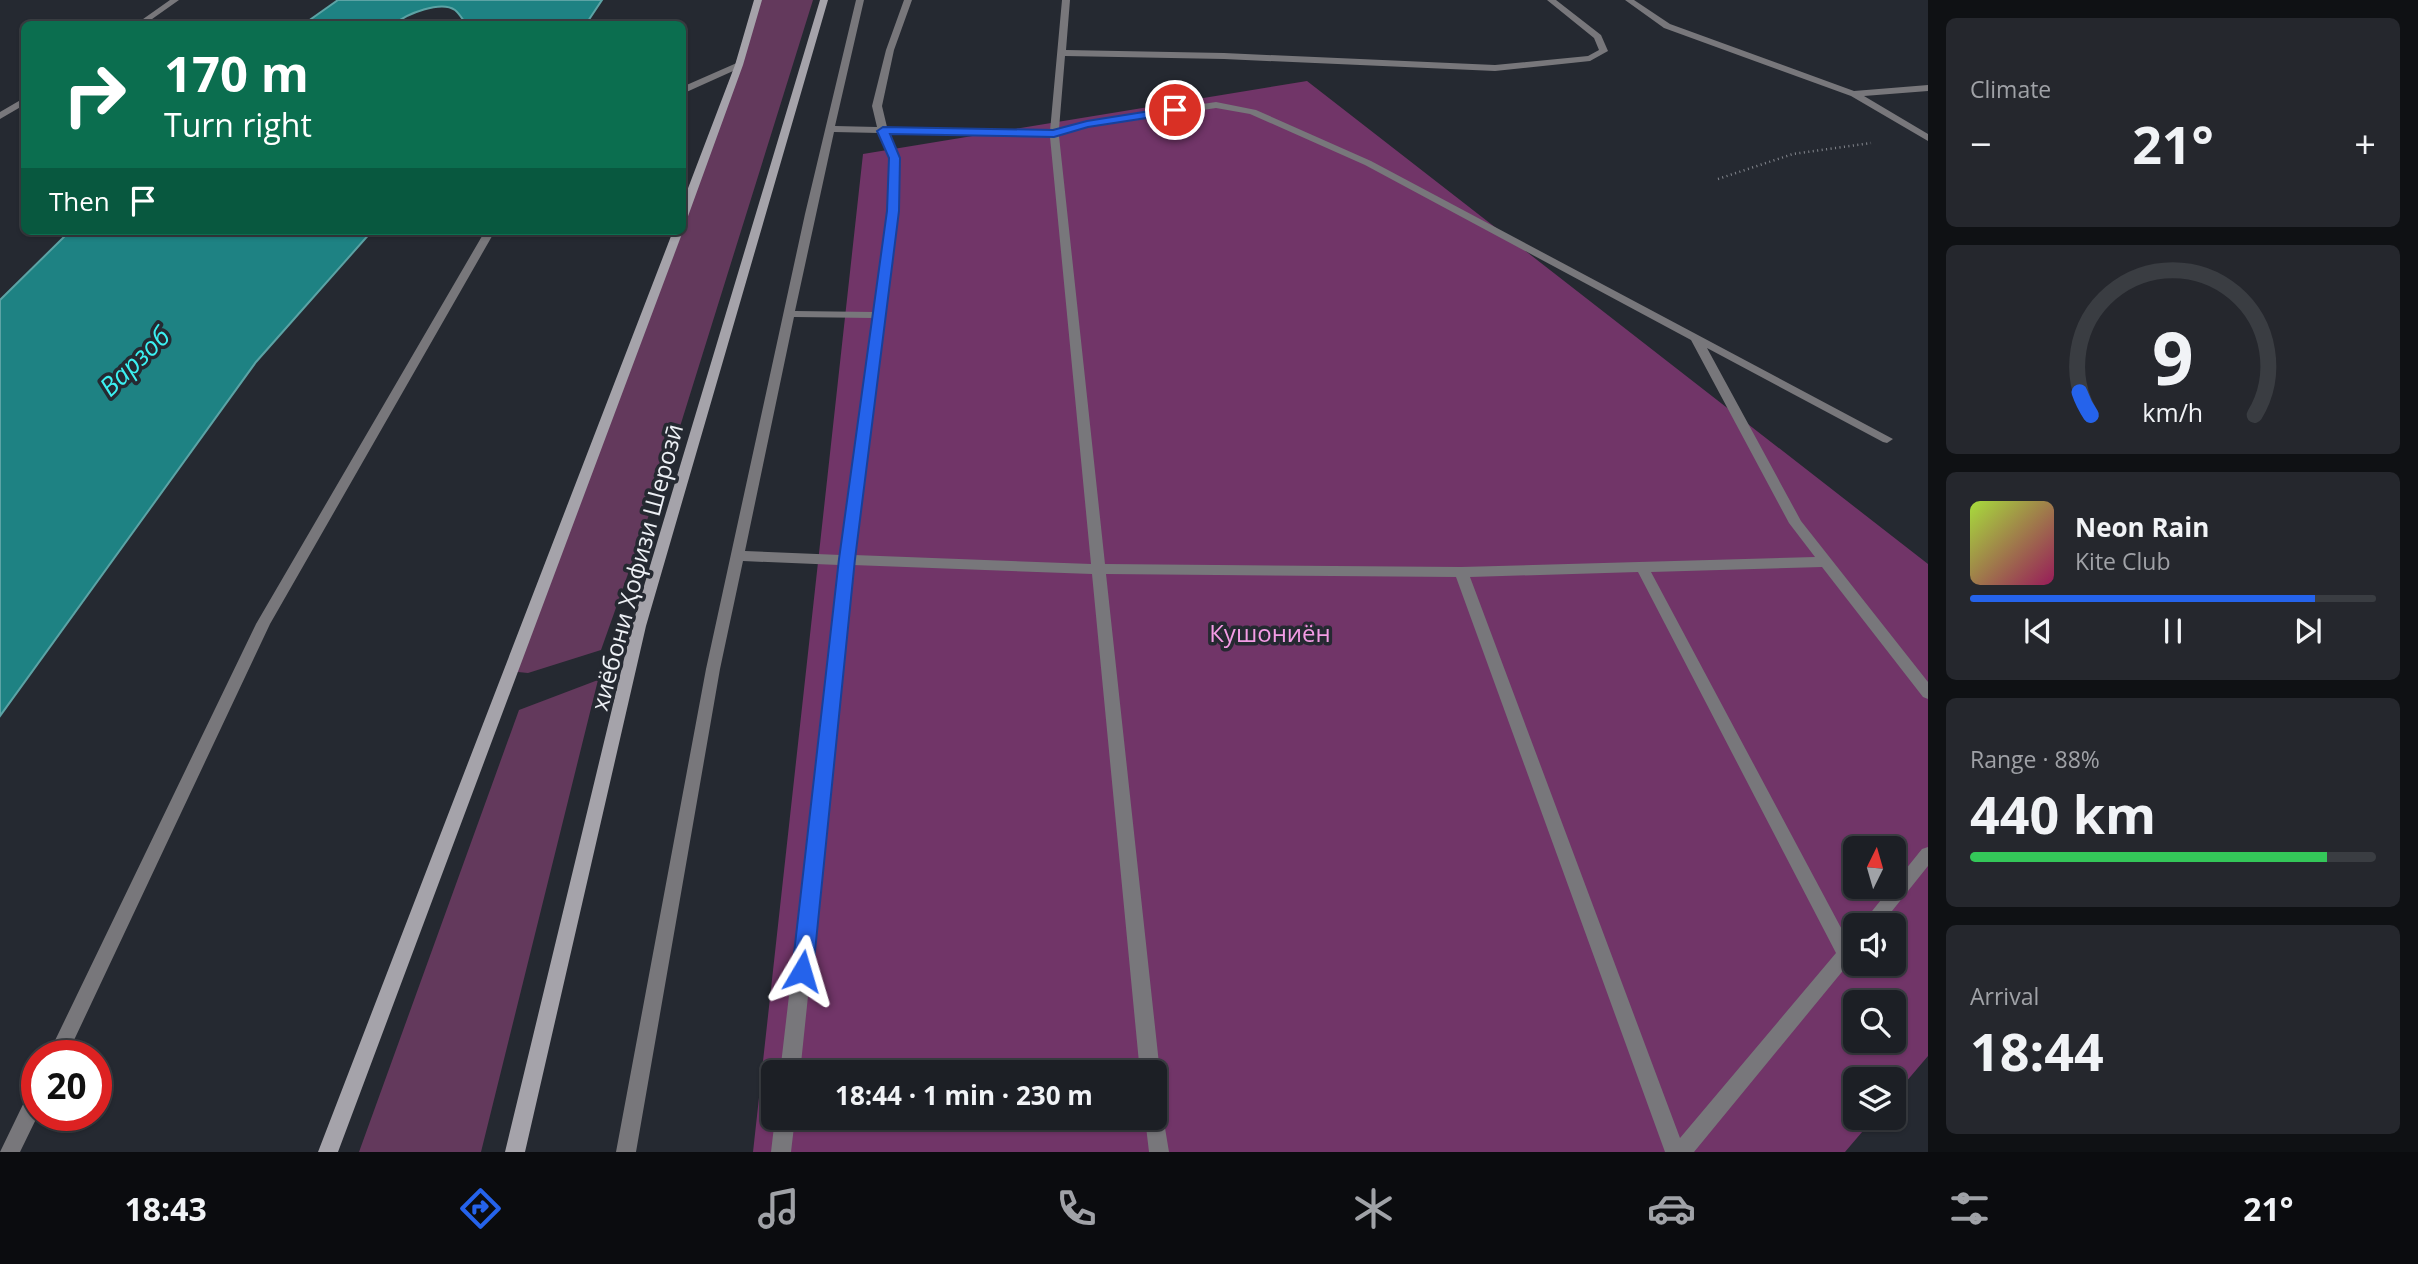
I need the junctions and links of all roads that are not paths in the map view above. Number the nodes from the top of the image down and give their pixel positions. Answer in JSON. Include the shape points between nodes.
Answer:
{"nodes":[{"id":1,"x":175,"y":0,"type":"edge"},
{"id":2,"x":758,"y":0,"type":"edge"},
{"id":3,"x":824,"y":0,"type":"edge"},
{"id":4,"x":860,"y":0,"type":"edge"},
{"id":5,"x":908,"y":0,"type":"edge"},
{"id":6,"x":1066,"y":0,"type":"edge"},
{"id":7,"x":1551,"y":0,"type":"edge"},
{"id":8,"x":1629,"y":0,"type":"edge"},
{"id":9,"x":144,"y":21,"type":"edge"},
{"id":10,"x":1061,"y":53,"type":"junction"},
{"id":11,"x":739,"y":65,"type":"junction"},
{"id":12,"x":1928,"y":88,"type":"edge"},
{"id":13,"x":686,"y":89,"type":"edge"},
{"id":14,"x":1853,"y":94,"type":"junction"},
{"id":15,"x":21,"y":103,"type":"edge"},
{"id":16,"x":0,"y":116,"type":"edge"},
{"id":17,"x":829,"y":129,"type":"junction"},
{"id":18,"x":883,"y":131,"type":"junction"},
{"id":19,"x":1054,"y":134,"type":"junction"},
{"id":20,"x":1928,"y":138,"type":"edge"},
{"id":21,"x":686,"y":208,"type":"edge"},
{"id":22,"x":488,"y":235,"type":"edge"},
{"id":23,"x":676,"y":235,"type":"edge"},
{"id":24,"x":789,"y":314,"type":"junction"},
{"id":25,"x":879,"y":315,"type":"junction"},
{"id":26,"x":1695,"y":337,"type":"junction"},
{"id":27,"x":1886,"y":439,"type":"dead end"},
{"id":28,"x":737,"y":556,"type":"junction"},
{"id":29,"x":847,"y":559,"type":"junction"},
{"id":30,"x":1824,"y":562,"type":"junction"},
{"id":31,"x":1642,"y":567,"type":"junction"},
{"id":32,"x":1099,"y":569,"type":"junction"},
{"id":33,"x":1461,"y":572,"type":"junction"},
{"id":34,"x":1928,"y":693,"type":"edge"},
{"id":35,"x":1928,"y":854,"type":"edge"},
{"id":36,"x":1880,"y":913,"type":"edge"},
{"id":37,"x":1843,"y":933,"type":"edge"},
{"id":38,"x":1843,"y":958,"type":"edge"},
{"id":39,"x":64,"y":1040,"type":"edge"},
{"id":40,"x":792,"y":1060,"type":"edge"},
{"id":41,"x":1149,"y":1060,"type":"edge"},
{"id":42,"x":21,"y":1130,"type":"edge"},
{"id":43,"x":784,"y":1130,"type":"edge"},
{"id":44,"x":1156,"y":1130,"type":"edge"},
{"id":45,"x":10,"y":1152,"type":"edge"},
{"id":46,"x":328,"y":1152,"type":"edge"},
{"id":47,"x":514,"y":1152,"type":"edge"},
{"id":48,"x":626,"y":1152,"type":"edge"},
{"id":49,"x":781,"y":1152,"type":"edge"},
{"id":50,"x":1159,"y":1152,"type":"edge"},
{"id":51,"x":1675,"y":1152,"type":"edge"},
{"id":52,"x":1681,"y":1152,"type":"edge"}],
"edges":[{"from":1,"to":9,"type":"street"},
{"from":2,"to":11,"type":"main road"},
{"from":3,"to":47,"type":"main road","name":"хиёбони Ҳофизи Шерозӣ","via":[[639,626]]},
{"from":4,"to":17,"type":"street"},
{"from":5,"to":18,"type":"street","via":[[879,92]]},
{"from":6,"to":10,"type":"street"},
{"from":7,"to":10,"type":"street","via":[[1598,37],[1604,51],[1590,58],[1495,68]]},
{"from":8,"to":14,"type":"street","via":[[1667,26]]},
{"from":10,"to":19,"type":"street"},
{"from":11,"to":13,"type":"street"},
{"from":11,"to":21,"type":"main road"},
{"from":12,"to":14,"type":"street"},
{"from":14,"to":20,"type":"street"},
{"from":15,"to":16,"type":"street"},
{"from":17,"to":18,"type":"street"},
{"from":17,"to":24,"type":"street"},
{"from":18,"to":19,"type":"street"},
{"from":18,"to":25,"type":"street","via":[[894,158],[893,211]]},
{"from":19,"to":26,"type":"street","via":[[1087,124],[1216,105],[1253,112],[1368,163]]},
{"from":19,"to":32,"type":"street"},
{"from":22,"to":39,"type":"street","via":[[263,624]]},
{"from":23,"to":46,"type":"main road"},
{"from":24,"to":25,"type":"street"},
{"from":24,"to":28,"type":"street"},
{"from":25,"to":29,"type":"street"},
{"from":26,"to":27,"type":"street"},
{"from":26,"to":30,"type":"street","via":[[1796,523]]},
{"from":28,"to":29,"type":"street"},
{"from":28,"to":48,"type":"street"},
{"from":29,"to":32,"type":"street"},
{"from":29,"to":40,"type":"street"},
{"from":30,"to":31,"type":"street"},
{"from":30,"to":34,"type":"street"},
{"from":31,"to":33,"type":"street"},
{"from":31,"to":37,"type":"street"},
{"from":32,"to":33,"type":"street"},
{"from":32,"to":41,"type":"street"},
{"from":33,"to":51,"type":"street"},
{"from":35,"to":36,"type":"street"},
{"from":38,"to":52,"type":"street"},
{"from":42,"to":45,"type":"street"},
{"from":43,"to":49,"type":"street"},
{"from":44,"to":50,"type":"street"}]}
